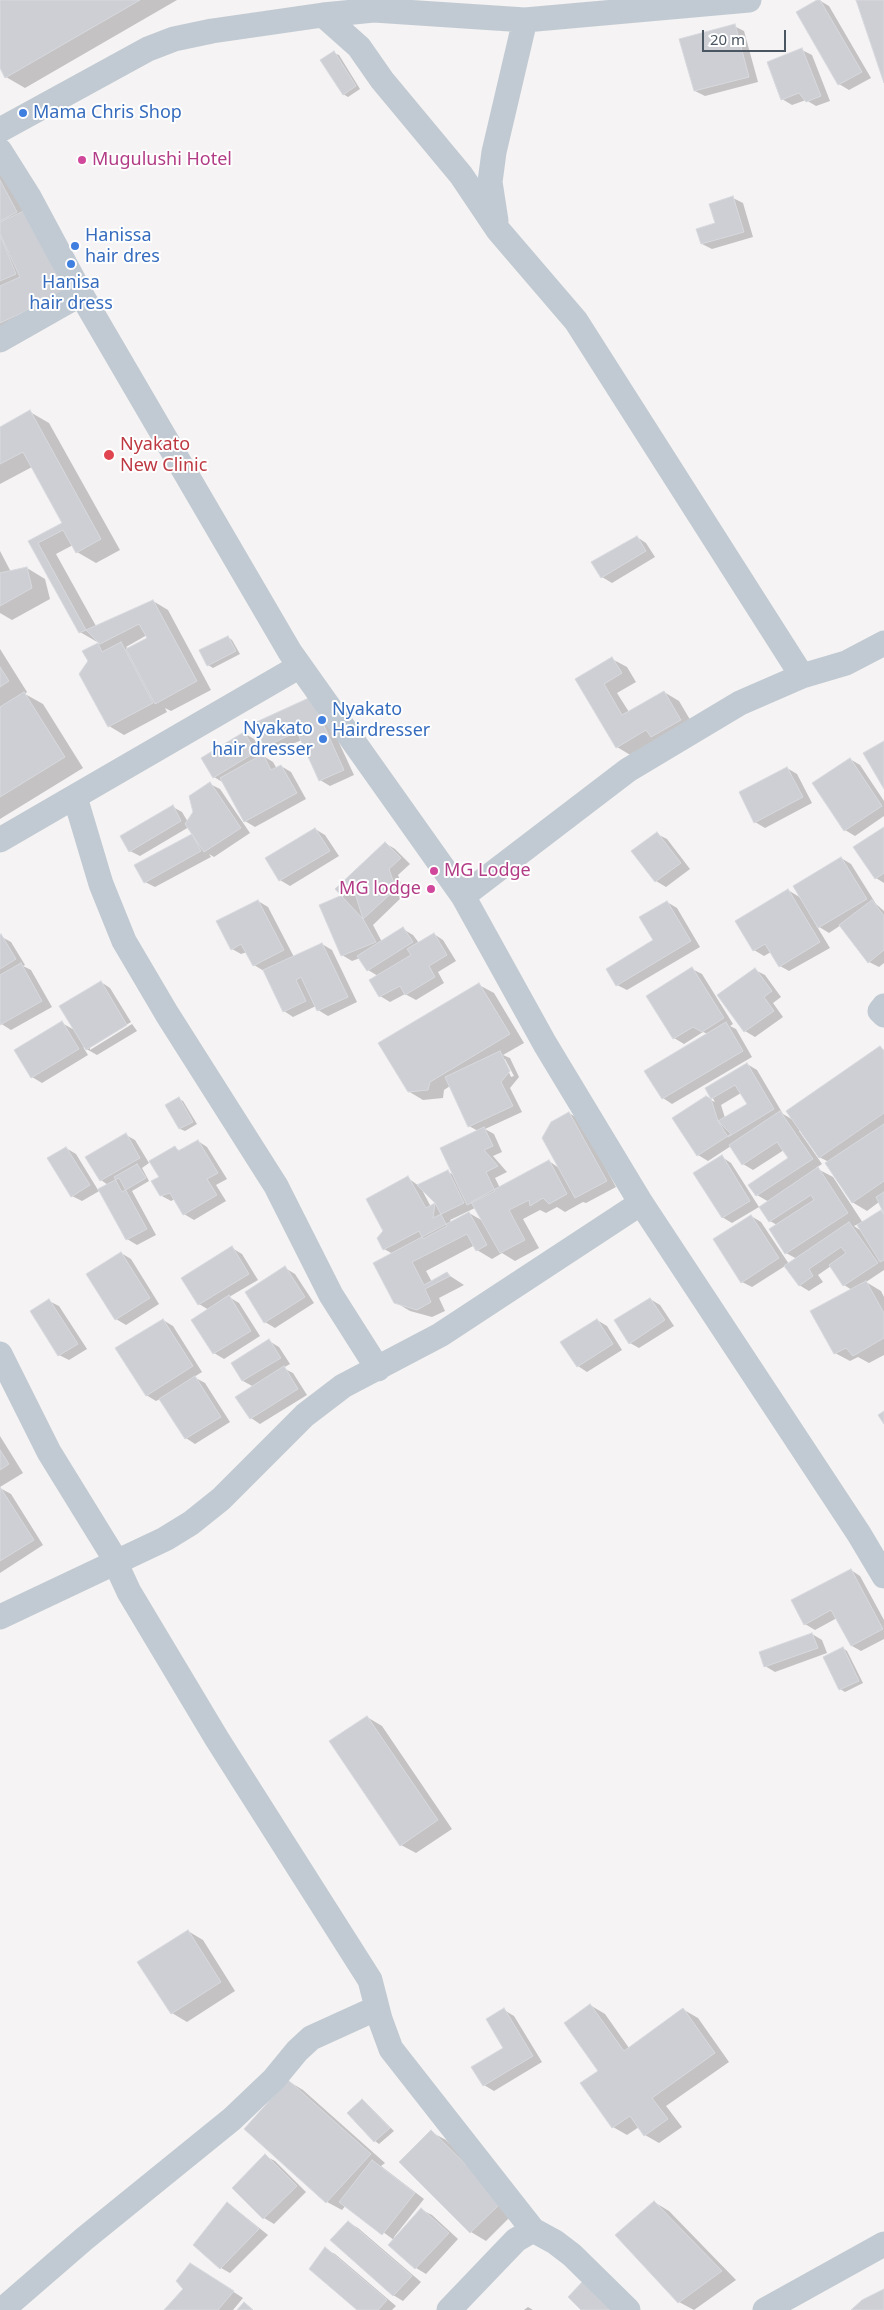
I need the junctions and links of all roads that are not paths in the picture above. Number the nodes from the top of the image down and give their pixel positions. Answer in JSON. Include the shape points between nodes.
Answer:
{"nodes":[{"id":1,"x":749,"y":0,"type":"edge"},
{"id":2,"x":323,"y":15,"type":"junction"},
{"id":3,"x":525,"y":20,"type":"junction"},
{"id":4,"x":0,"y":130,"type":"edge"},
{"id":5,"x":0,"y":152,"type":"edge"},
{"id":6,"x":498,"y":230,"type":"junction"},
{"id":7,"x":81,"y":294,"type":"junction"},
{"id":8,"x":0,"y":340,"type":"edge"},
{"id":9,"x":884,"y":643,"type":"edge"},
{"id":10,"x":300,"y":666,"type":"junction"},
{"id":11,"x":802,"y":676,"type":"junction"},
{"id":12,"x":74,"y":797,"type":"junction"},
{"id":13,"x":0,"y":840,"type":"edge"},
{"id":14,"x":463,"y":896,"type":"junction"},
{"id":15,"x":884,"y":1006,"type":"edge"},
{"id":16,"x":884,"y":1016,"type":"edge"},
{"id":17,"x":641,"y":1202,"type":"junction"},
{"id":18,"x":0,"y":1354,"type":"edge"},
{"id":19,"x":378,"y":1369,"type":"junction"},
{"id":20,"x":116,"y":1562,"type":"junction"},
{"id":21,"x":884,"y":1576,"type":"edge"},
{"id":22,"x":0,"y":1617,"type":"edge"},
{"id":23,"x":377,"y":2008,"type":"junction"},
{"id":24,"x":533,"y":2230,"type":"junction"},
{"id":25,"x":884,"y":2244,"type":"edge"},
{"id":26,"x":2,"y":2310,"type":"edge"},
{"id":27,"x":449,"y":2310,"type":"edge"},
{"id":28,"x":628,"y":2310,"type":"edge"},
{"id":29,"x":765,"y":2310,"type":"edge"}],
"edges":[{"from":1,"to":3,"type":"street"},
{"from":2,"to":3,"type":"street","via":[[374,10]]},
{"from":2,"to":4,"type":"street","via":[[174,39],[148,49]]},
{"from":2,"to":6,"type":"street","via":[[359,46],[382,80],[461,175]]},
{"from":3,"to":6,"type":"street","via":[[490,182]]},
{"from":5,"to":7,"type":"street"},
{"from":6,"to":11,"type":"street","via":[[576,321]]},
{"from":7,"to":8,"type":"street"},
{"from":7,"to":10,"type":"street"},
{"from":9,"to":11,"type":"street","via":[[846,663]]},
{"from":10,"to":12,"type":"street"},
{"from":10,"to":14,"type":"street"},
{"from":11,"to":14,"type":"street","via":[[740,703],[628,770]]},
{"from":12,"to":13,"type":"street"},
{"from":12,"to":19,"type":"street","via":[[100,884],[124,941],[166,1014],[276,1186],[331,1296]]},
{"from":14,"to":17,"type":"street","via":[[546,1044]]},
{"from":15,"to":16,"type":"street","via":[[880,1011]]},
{"from":17,"to":19,"type":"street","via":[[482,1308]]},
{"from":17,"to":21,"type":"street"},
{"from":18,"to":20,"type":"street","via":[[49,1452]]},
{"from":19,"to":20,"type":"street","via":[[344,1386],[305,1415],[221,1499],[191,1522],[165,1539]]},
{"from":20,"to":22,"type":"street"},
{"from":20,"to":23,"type":"street","via":[[129,1592],[217,1739],[364,1968]]},
{"from":23,"to":24,"type":"street","via":[[391,2049]]},
{"from":23,"to":26,"type":"street","via":[[311,2038],[232,2118]]},
{"from":24,"to":27,"type":"street","via":[[516,2240]]},
{"from":24,"to":28,"type":"street","via":[[572,2255]]},
{"from":25,"to":29,"type":"street"}]}
